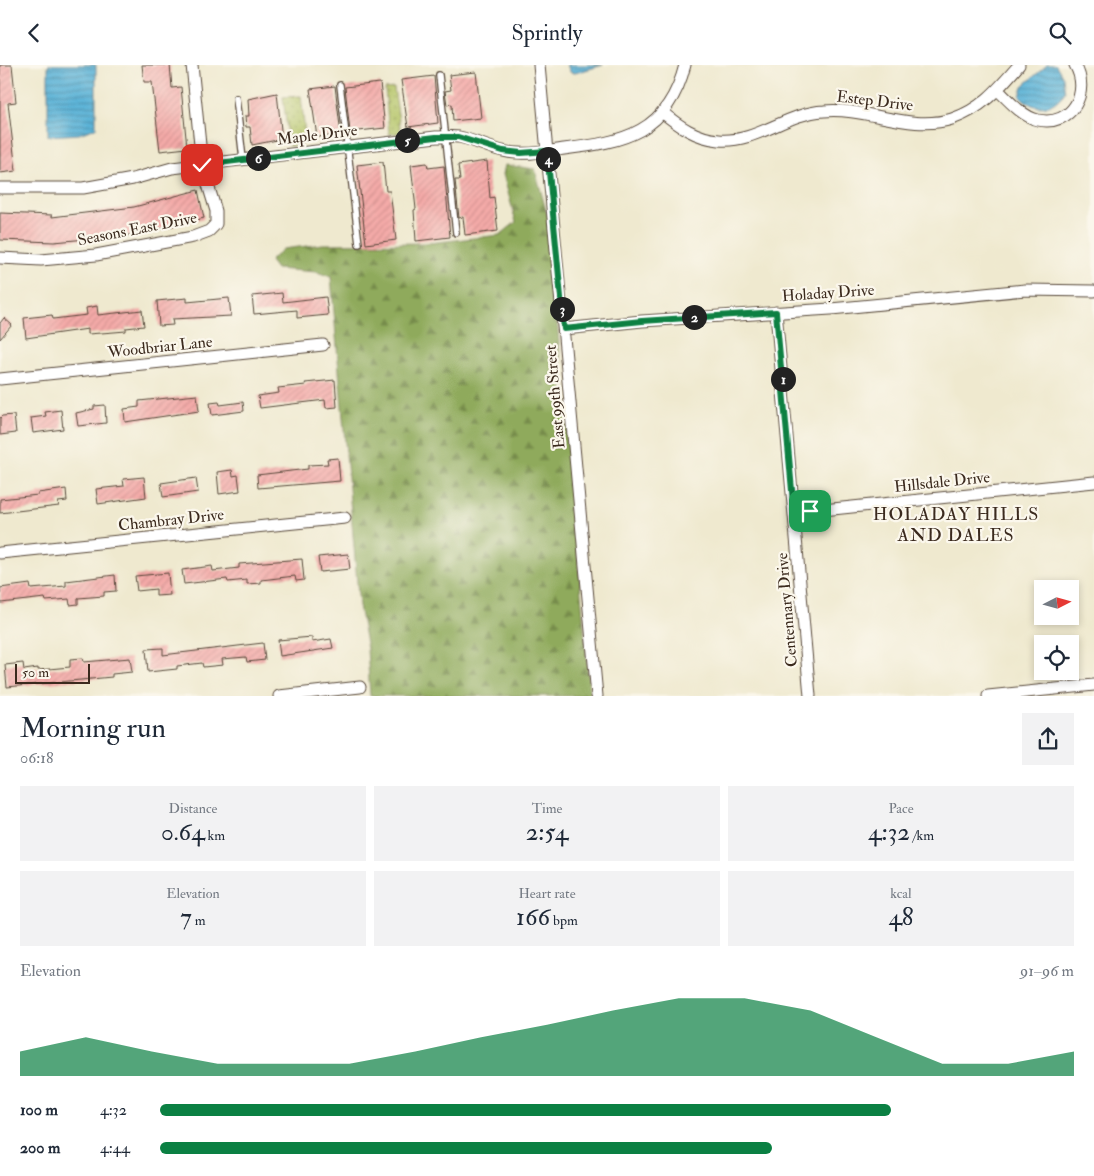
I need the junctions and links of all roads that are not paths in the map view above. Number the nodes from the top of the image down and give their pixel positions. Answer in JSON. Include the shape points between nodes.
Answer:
{"nodes":[{"id":1,"x":192,"y":65,"type":"edge"},
{"id":2,"x":539,"y":65,"type":"edge"},
{"id":3,"x":685,"y":65,"type":"edge"},
{"id":4,"x":1019,"y":65,"type":"edge"},
{"id":5,"x":1075,"y":65,"type":"edge"},
{"id":6,"x":439,"y":75,"type":"dead end"},
{"id":7,"x":340,"y":85,"type":"dead end"},
{"id":8,"x":998,"y":90,"type":"junction"},
{"id":9,"x":236,"y":98,"type":"dead end"},
{"id":10,"x":662,"y":112,"type":"junction"},
{"id":11,"x":446,"y":137,"type":"junction"},
{"id":12,"x":347,"y":147,"type":"junction"},
{"id":13,"x":547,"y":151,"type":"junction"},
{"id":14,"x":242,"y":159,"type":"junction"},
{"id":15,"x":202,"y":165,"type":"junction"},
{"id":16,"x":0,"y":188,"type":"edge"},
{"id":17,"x":456,"y":233,"type":"dead end"},
{"id":18,"x":359,"y":244,"type":"dead end"},
{"id":19,"x":0,"y":258,"type":"edge"},
{"id":20,"x":1094,"y":291,"type":"edge"},
{"id":21,"x":776,"y":312,"type":"junction"},
{"id":22,"x":564,"y":329,"type":"junction"},
{"id":23,"x":323,"y":345,"type":"dead end"},
{"id":24,"x":0,"y":379,"type":"edge"},
{"id":25,"x":1094,"y":482,"type":"edge"},
{"id":26,"x":794,"y":513,"type":"junction"},
{"id":27,"x":345,"y":518,"type":"dead end"},
{"id":28,"x":0,"y":553,"type":"edge"},
{"id":29,"x":1094,"y":685,"type":"edge"},
{"id":30,"x":360,"y":687,"type":"dead end"},
{"id":31,"x":279,"y":696,"type":"edge"},
{"id":32,"x":597,"y":696,"type":"edge"},
{"id":33,"x":810,"y":696,"type":"edge"},
{"id":34,"x":988,"y":696,"type":"edge"}],
"edges":[{"from":1,"to":15,"type":"street","name":"Seasons East Drive"},
{"from":2,"to":13,"type":"street","name":"East 99th Street"},
{"from":3,"to":10,"type":"street","name":"Maple Drive","via":[[678,87]]},
{"from":4,"to":8,"type":"street","name":"Estep Drive"},
{"from":5,"to":8,"type":"street","via":[[1081,92],[1070,112],[1056,119],[1045,121],[1028,116]]},
{"from":6,"to":11,"type":"lane"},
{"from":7,"to":12,"type":"lane"},
{"from":8,"to":10,"type":"street","name":"Estep Drive","via":[[970,112],[944,121],[922,122],[823,111],[798,116],[734,140],[695,135]]},
{"from":9,"to":14,"type":"lane"},
{"from":10,"to":13,"type":"street","name":"Maple Drive","via":[[640,130],[616,141]]},
{"from":11,"to":12,"type":"street","name":"Maple Drive"},
{"from":11,"to":13,"type":"street","name":"Maple Drive","via":[[458,137],[503,151]]},
{"from":11,"to":17,"type":"lane"},
{"from":12,"to":14,"type":"street","name":"Maple Drive"},
{"from":12,"to":18,"type":"lane"},
{"from":13,"to":22,"type":"street","name":"East 99th Street"},
{"from":14,"to":15,"type":"street","name":"Maple Drive"},
{"from":15,"to":16,"type":"street","name":"Maple Drive","via":[[172,168],[83,188]]},
{"from":15,"to":19,"type":"street","name":"Seasons East Drive","via":[[216,211],[216,224],[209,231],[96,255],[41,260]]},
{"from":20,"to":21,"type":"street","name":"Holaday Drive","via":[[1025,290]]},
{"from":21,"to":22,"type":"street","name":"Holaday Drive"},
{"from":21,"to":26,"type":"street","name":"Centennary Drive"},
{"from":22,"to":32,"type":"street","name":"East 99th Street"},
{"from":23,"to":24,"type":"street","name":"Woodbriar Lane"},
{"from":25,"to":26,"type":"street","name":"Hillsdale Drive"},
{"from":26,"to":33,"type":"street","name":"Centennary Drive"},
{"from":27,"to":28,"type":"street","name":"Chambray Drive"},
{"from":29,"to":34,"type":"street"},
{"from":30,"to":31,"type":"street"}]}
